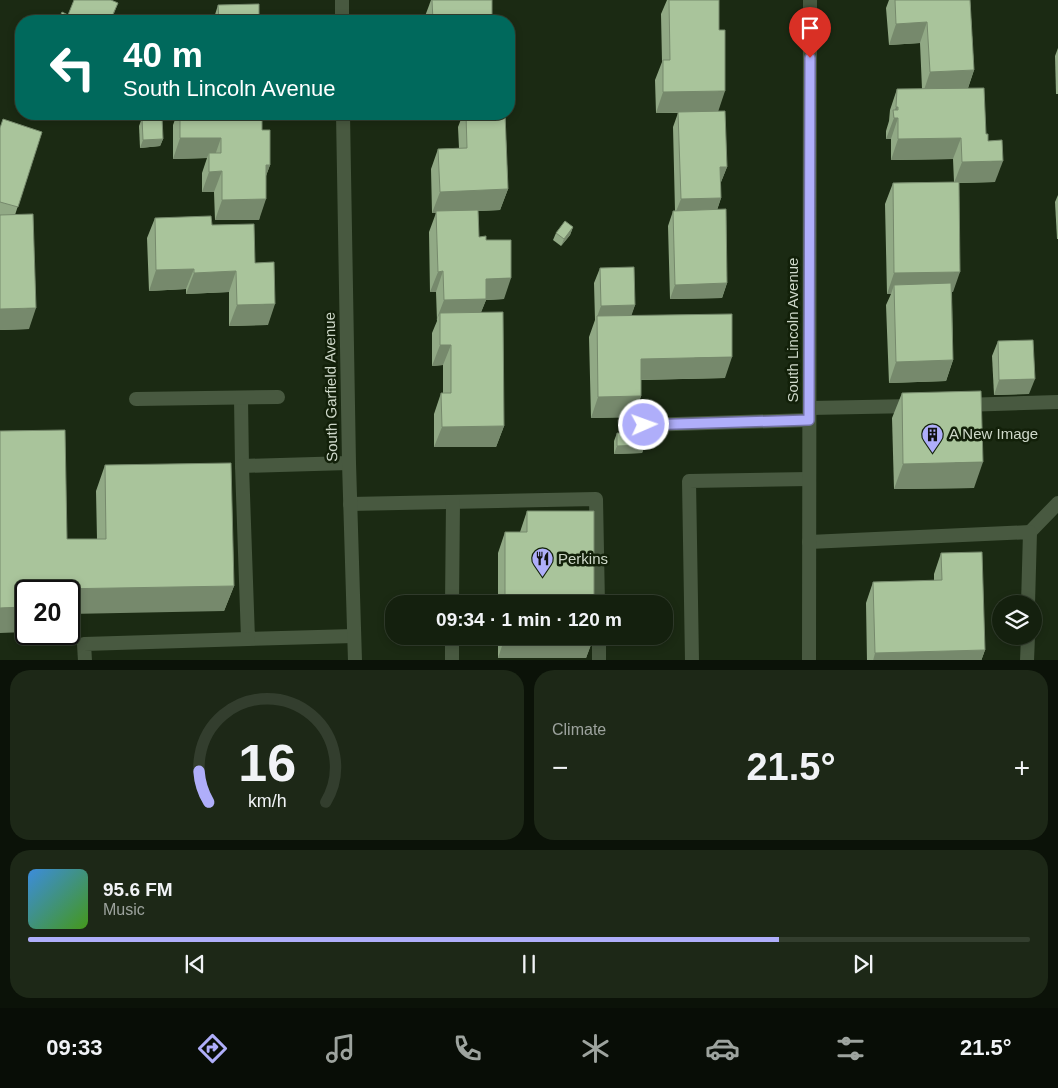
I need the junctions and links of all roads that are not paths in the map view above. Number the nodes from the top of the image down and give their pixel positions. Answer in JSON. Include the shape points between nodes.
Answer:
{"nodes":[{"id":1,"x":342,"y":0,"type":"edge"},
{"id":2,"x":810,"y":0,"type":"edge"},
{"id":3,"x":342,"y":15,"type":"edge"},
{"id":4,"x":343,"y":120,"type":"edge"},
{"id":5,"x":241,"y":398,"type":"junction"},
{"id":6,"x":278,"y":398,"type":"dead end"},
{"id":7,"x":136,"y":399,"type":"dead end"},
{"id":8,"x":1058,"y":402,"type":"edge"},
{"id":9,"x":929,"y":405,"type":"edge"},
{"id":10,"x":949,"y":405,"type":"edge"},
{"id":11,"x":809,"y":414,"type":"junction"},
{"id":12,"x":644,"y":425,"type":"dead end"},
{"id":13,"x":348,"y":463,"type":"junction"},
{"id":14,"x":242,"y":466,"type":"junction"},
{"id":15,"x":809,"y":479,"type":"junction"},
{"id":16,"x":452,"y":502,"type":"junction"},
{"id":17,"x":1058,"y":503,"type":"edge"},
{"id":18,"x":350,"y":504,"type":"junction"},
{"id":19,"x":1030,"y":532,"type":"junction"},
{"id":20,"x":809,"y":542,"type":"junction"},
{"id":21,"x":452,"y":595,"type":"edge"},
{"id":22,"x":598,"y":595,"type":"edge"},
{"id":23,"x":1028,"y":595,"type":"edge"},
{"id":24,"x":354,"y":636,"type":"junction"},
{"id":25,"x":248,"y":639,"type":"junction"},
{"id":26,"x":452,"y":645,"type":"edge"},
{"id":27,"x":599,"y":645,"type":"edge"},
{"id":28,"x":1028,"y":645,"type":"edge"},
{"id":29,"x":85,"y":660,"type":"edge"},
{"id":30,"x":355,"y":660,"type":"edge"},
{"id":31,"x":452,"y":660,"type":"edge"},
{"id":32,"x":599,"y":660,"type":"edge"},
{"id":33,"x":692,"y":660,"type":"edge"},
{"id":34,"x":809,"y":660,"type":"edge"},
{"id":35,"x":1027,"y":660,"type":"edge"}],
"edges":[{"from":1,"to":3,"type":"street"},
{"from":2,"to":11,"type":"street","name":"South Lincoln Avenue"},
{"from":4,"to":13,"type":"street","name":"South Garfield Avenue"},
{"from":5,"to":6,"type":"street"},
{"from":5,"to":7,"type":"street"},
{"from":5,"to":14,"type":"street"},
{"from":8,"to":10,"type":"street"},
{"from":9,"to":11,"type":"street"},
{"from":11,"to":12,"type":"street"},
{"from":11,"to":15,"type":"street","name":"South Lincoln Avenue"},
{"from":13,"to":14,"type":"street"},
{"from":13,"to":18,"type":"street","name":"South Garfield Avenue"},
{"from":14,"to":25,"type":"street"},
{"from":15,"to":20,"type":"street","name":"South Lincoln Avenue"},
{"from":15,"to":33,"type":"street","via":[[688,481]]},
{"from":16,"to":18,"type":"street"},
{"from":16,"to":21,"type":"street"},
{"from":16,"to":22,"type":"street","via":[[596,499]]},
{"from":17,"to":19,"type":"street"},
{"from":18,"to":24,"type":"street","name":"South Garfield Avenue"},
{"from":19,"to":20,"type":"street"},
{"from":19,"to":23,"type":"street"},
{"from":20,"to":34,"type":"street","name":"South Lincoln Avenue"},
{"from":24,"to":25,"type":"street"},
{"from":24,"to":30,"type":"street","name":"South Garfield Avenue"},
{"from":25,"to":29,"type":"street","via":[[84,644]]},
{"from":26,"to":31,"type":"street"},
{"from":27,"to":32,"type":"street"},
{"from":28,"to":35,"type":"street"}]}
